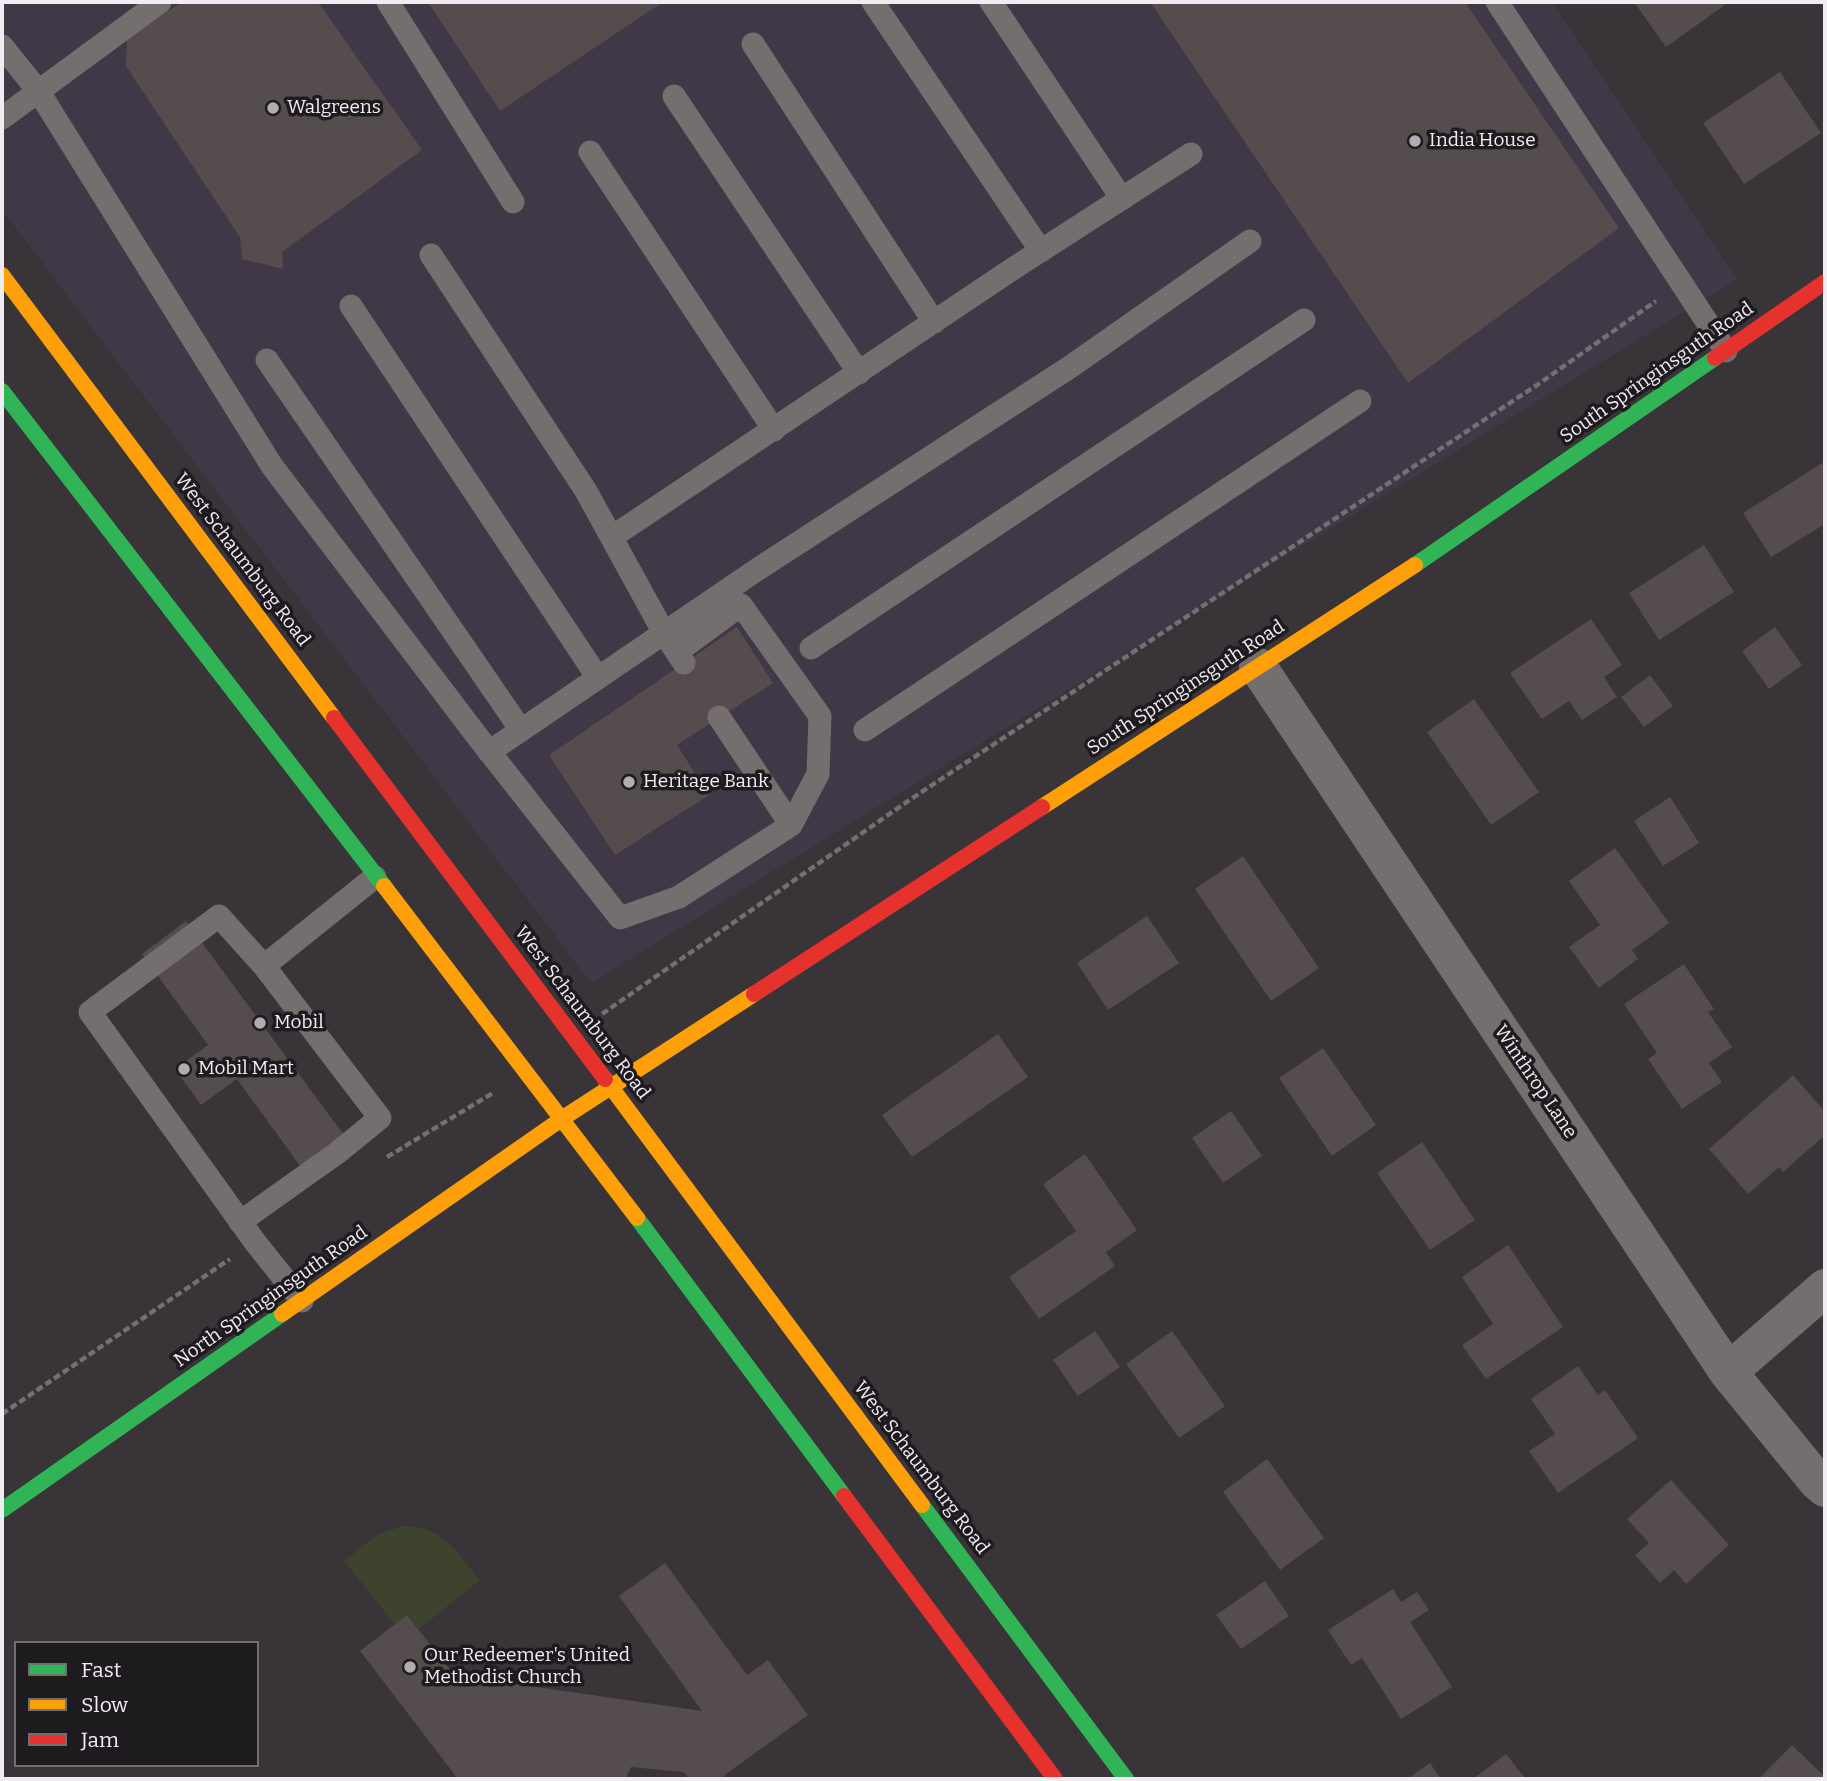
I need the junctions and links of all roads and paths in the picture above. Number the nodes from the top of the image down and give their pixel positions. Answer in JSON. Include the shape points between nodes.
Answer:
{"nodes":[{"id":1,"x":160,"y":2,"type":"edge"},
{"id":2,"x":388,"y":2,"type":"edge"},
{"id":3,"x":873,"y":2,"type":"edge"},
{"id":4,"x":991,"y":2,"type":"edge"},
{"id":5,"x":1497,"y":2,"type":"edge"},
{"id":6,"x":753,"y":44,"type":"dead end"},
{"id":7,"x":2,"y":46,"type":"edge"},
{"id":8,"x":39,"y":92,"type":"junction"},
{"id":9,"x":674,"y":96,"type":"dead end"},
{"id":10,"x":2,"y":118,"type":"edge"},
{"id":11,"x":590,"y":152,"type":"dead end"},
{"id":12,"x":1191,"y":154,"type":"dead end"},
{"id":13,"x":1122,"y":199,"type":"junction"},
{"id":14,"x":513,"y":202,"type":"dead end"},
{"id":15,"x":1250,"y":241,"type":"dead end"},
{"id":16,"x":1041,"y":251,"type":"junction"},
{"id":17,"x":431,"y":255,"type":"dead end"},
{"id":18,"x":2,"y":275,"type":"edge"},
{"id":19,"x":1825,"y":282,"type":"edge"},
{"id":20,"x":1682,"y":283,"type":"junction"},
{"id":21,"x":351,"y":306,"type":"dead end"},
{"id":22,"x":1304,"y":320,"type":"dead end"},
{"id":23,"x":934,"y":322,"type":"junction"},
{"id":24,"x":1726,"y":351,"type":"junction"},
{"id":25,"x":267,"y":360,"type":"dead end"},
{"id":26,"x":859,"y":373,"type":"junction"},
{"id":27,"x":2,"y":391,"type":"edge"},
{"id":28,"x":1360,"y":401,"type":"dead end"},
{"id":29,"x":774,"y":430,"type":"junction"},
{"id":30,"x":612,"y":537,"type":"junction"},
{"id":31,"x":811,"y":648,"type":"dead end"},
{"id":32,"x":675,"y":650,"type":"junction"},
{"id":33,"x":1258,"y":667,"type":"junction"},
{"id":34,"x":598,"y":678,"type":"junction"},
{"id":35,"x":719,"y":717,"type":"dead end"},
{"id":36,"x":521,"y":730,"type":"junction"},
{"id":37,"x":865,"y":730,"type":"dead end"},
{"id":38,"x":489,"y":752,"type":"junction"},
{"id":39,"x":791,"y":825,"type":"junction"},
{"id":40,"x":375,"y":877,"type":"junction"},
{"id":41,"x":264,"y":966,"type":"junction"},
{"id":42,"x":606,"y":1011,"type":"dead end"},
{"id":43,"x":611,"y":1087,"type":"junction"},
{"id":44,"x":563,"y":1118,"type":"junction"},
{"id":45,"x":240,"y":1222,"type":"junction"},
{"id":46,"x":1825,"y":1288,"type":"edge"},
{"id":47,"x":302,"y":1301,"type":"junction"},
{"id":48,"x":1728,"y":1372,"type":"junction"},
{"id":49,"x":1825,"y":1488,"type":"edge"},
{"id":50,"x":2,"y":1510,"type":"edge"},
{"id":51,"x":1055,"y":1779,"type":"edge"},
{"id":52,"x":1126,"y":1779,"type":"edge"}],
"edges":[{"from":1,"to":8,"type":"lane"},
{"from":2,"to":14,"type":"lane"},
{"from":3,"to":16,"type":"lane"},
{"from":4,"to":13,"type":"lane"},
{"from":5,"to":20,"type":"lane"},
{"from":6,"to":23,"type":"lane"},
{"from":7,"to":8,"type":"lane"},
{"from":8,"to":10,"type":"lane"},
{"from":8,"to":38,"type":"lane","via":[[272,466]]},
{"from":9,"to":26,"type":"lane"},
{"from":11,"to":29,"type":"lane"},
{"from":12,"to":13,"type":"lane"},
{"from":13,"to":16,"type":"lane"},
{"from":15,"to":32,"type":"lane","via":[[1070,367],[758,569]]},
{"from":16,"to":23,"type":"lane"},
{"from":17,"to":30,"type":"lane"},
{"from":18,"to":43,"type":"main road","name":"West Schaumburg Road"},
{"from":19,"to":24,"type":"main road","name":"South Springinsguth Road"},
{"from":20,"to":24,"type":"lane"},
{"from":20,"to":42,"type":"path","via":[[1540,383],[933,784]]},
{"from":21,"to":34,"type":"lane"},
{"from":22,"to":31,"type":"lane"},
{"from":23,"to":26,"type":"lane"},
{"from":24,"to":33,"type":"main road","name":"South Springinsguth Road","via":[[1454,540]]},
{"from":25,"to":36,"type":"lane"},
{"from":26,"to":29,"type":"lane"},
{"from":27,"to":40,"type":"main road"},
{"from":28,"to":37,"type":"lane"},
{"from":29,"to":30,"type":"lane"},
{"from":30,"to":32,"type":"lane"},
{"from":32,"to":34,"type":"lane"},
{"from":32,"to":39,"type":"lane","via":[[741,605],[820,716],[818,774]]},
{"from":33,"to":43,"type":"main road","name":"South Springinsguth Road"},
{"from":33,"to":48,"type":"street","name":"Winthrop Lane"},
{"from":34,"to":36,"type":"lane"},
{"from":35,"to":39,"type":"lane"},
{"from":36,"to":38,"type":"lane"},
{"from":38,"to":39,"type":"lane","via":[[620,918],[679,897]]},
{"from":40,"to":41,"type":"lane"},
{"from":40,"to":44,"type":"main road"},
{"from":41,"to":45,"type":"lane","via":[[380,1118]]},
{"from":41,"to":45,"type":"lane","via":[[219,916],[90,1012]]},
{"from":43,"to":44,"type":"main road","name":"South Springinsguth Road"},
{"from":43,"to":52,"type":"main road","name":"West Schaumburg Road"},
{"from":44,"to":47,"type":"main road","name":"North Springinsguth Road"},
{"from":44,"to":51,"type":"main road"},
{"from":45,"to":47,"type":"lane"},
{"from":46,"to":48,"type":"street"},
{"from":47,"to":50,"type":"main road","name":"North Springinsguth Road"},
{"from":48,"to":49,"type":"street","name":"Winthrop Lane"}]}
